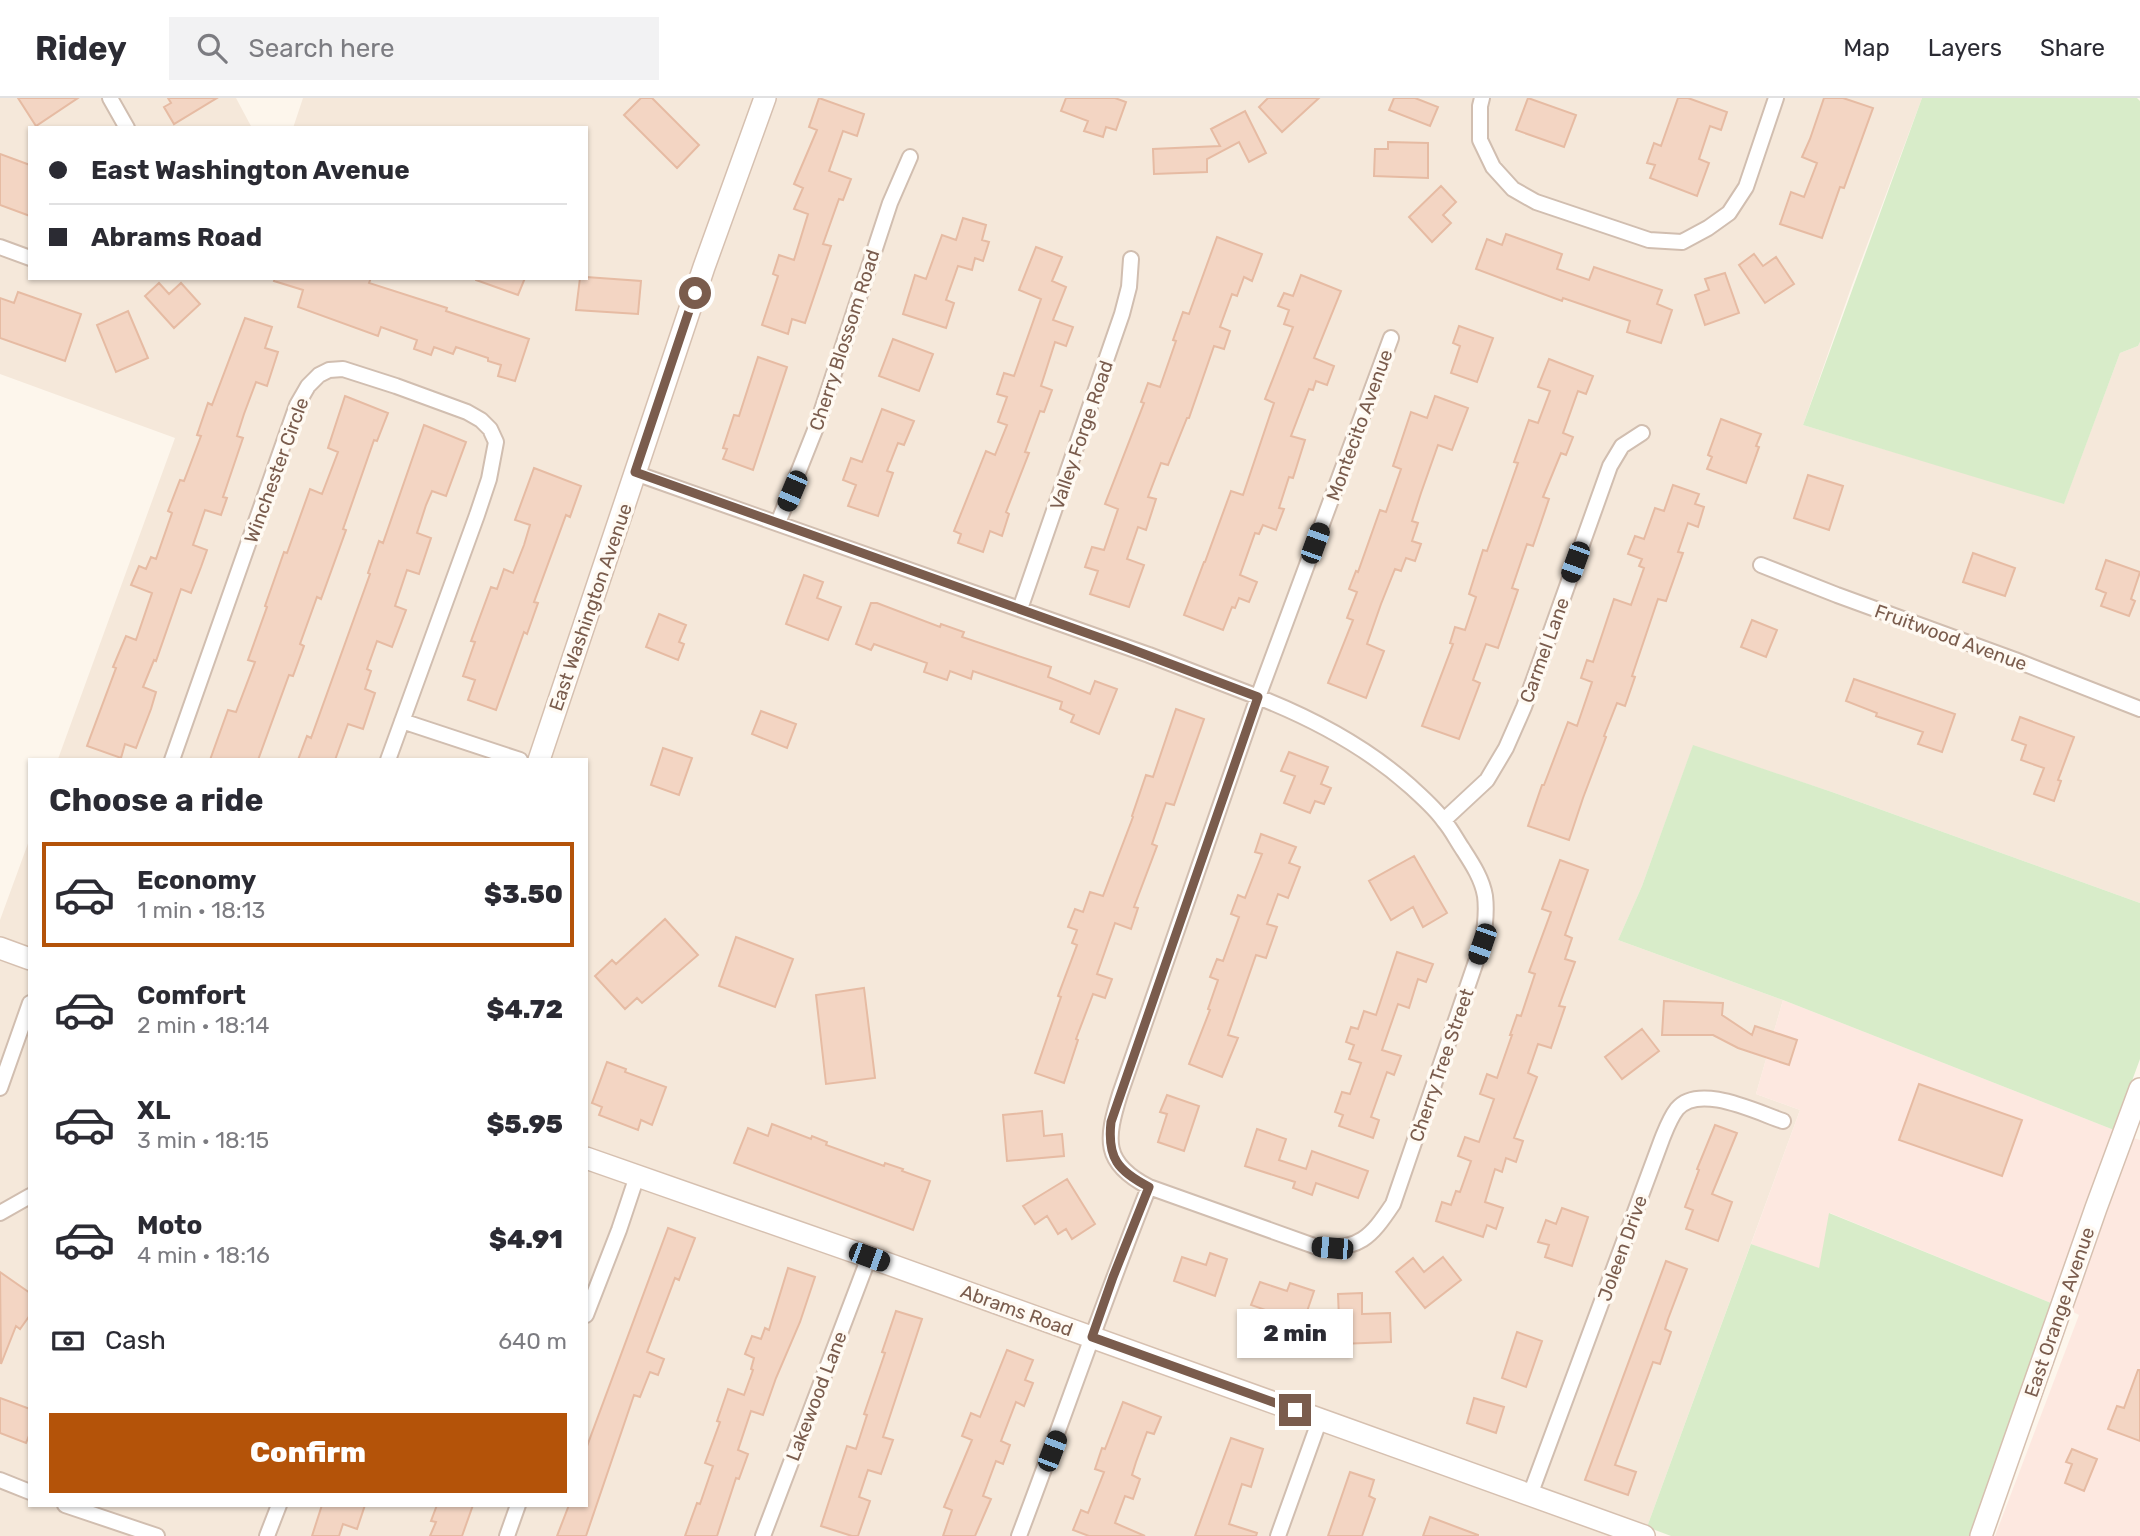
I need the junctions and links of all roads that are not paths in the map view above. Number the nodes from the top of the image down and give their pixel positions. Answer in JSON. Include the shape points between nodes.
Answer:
{"nodes":[{"id":1,"x":110,"y":98,"type":"edge"},
{"id":2,"x":765,"y":98,"type":"edge"},
{"id":3,"x":1482,"y":98,"type":"edge"},
{"id":4,"x":1776,"y":98,"type":"edge"},
{"id":5,"x":126,"y":126,"type":"edge"},
{"id":6,"x":910,"y":157,"type":"dead end"},
{"id":7,"x":0,"y":247,"type":"edge"},
{"id":8,"x":28,"y":257,"type":"edge"},
{"id":9,"x":1131,"y":259,"type":"dead end"},
{"id":10,"x":1391,"y":338,"type":"dead end"},
{"id":11,"x":1642,"y":433,"type":"dead end"},
{"id":12,"x":635,"y":472,"type":"junction"},
{"id":13,"x":778,"y":523,"type":"junction"},
{"id":14,"x":1762,"y":565,"type":"dead end"},
{"id":15,"x":1020,"y":609,"type":"junction"},
{"id":16,"x":1258,"y":697,"type":"junction"},
{"id":17,"x":2140,"y":709,"type":"edge"},
{"id":18,"x":402,"y":721,"type":"junction"},
{"id":19,"x":173,"y":758,"type":"edge"},
{"id":20,"x":389,"y":758,"type":"edge"},
{"id":21,"x":514,"y":758,"type":"edge"},
{"id":22,"x":540,"y":758,"type":"edge"},
{"id":23,"x":1444,"y":820,"type":"junction"},
{"id":24,"x":0,"y":948,"type":"edge"},
{"id":25,"x":28,"y":958,"type":"edge"},
{"id":26,"x":1157,"y":987,"type":"joint"},
{"id":27,"x":28,"y":1009,"type":"edge"},
{"id":28,"x":0,"y":1088,"type":"edge"},
{"id":29,"x":2140,"y":1089,"type":"edge"},
{"id":30,"x":1783,"y":1121,"type":"dead end"},
{"id":31,"x":588,"y":1159,"type":"edge"},
{"id":32,"x":636,"y":1176,"type":"junction"},
{"id":33,"x":1149,"y":1187,"type":"junction"},
{"id":34,"x":28,"y":1197,"type":"edge"},
{"id":35,"x":0,"y":1213,"type":"edge"},
{"id":36,"x":869,"y":1257,"type":"junction"},
{"id":37,"x":588,"y":1310,"type":"edge"},
{"id":38,"x":1092,"y":1337,"type":"junction"},
{"id":39,"x":1320,"y":1419,"type":"junction"},
{"id":40,"x":0,"y":1480,"type":"edge"},
{"id":41,"x":28,"y":1491,"type":"edge"},
{"id":42,"x":1530,"y":1495,"type":"junction"},
{"id":43,"x":69,"y":1507,"type":"edge"},
{"id":44,"x":278,"y":1507,"type":"edge"},
{"id":45,"x":517,"y":1507,"type":"edge"},
{"id":46,"x":121,"y":1530,"type":"edge"},
{"id":47,"x":157,"y":1536,"type":"edge"},
{"id":48,"x":267,"y":1536,"type":"edge"},
{"id":49,"x":507,"y":1536,"type":"edge"},
{"id":50,"x":763,"y":1536,"type":"edge"},
{"id":51,"x":1019,"y":1536,"type":"edge"},
{"id":52,"x":1278,"y":1536,"type":"edge"},
{"id":53,"x":1644,"y":1536,"type":"edge"},
{"id":54,"x":1981,"y":1536,"type":"edge"}],
"edges":[{"from":1,"to":5,"type":"street"},
{"from":2,"to":12,"type":"street","name":"East Washington Avenue"},
{"from":3,"to":4,"type":"street","via":[[1480,140],[1493,167],[1513,189],[1536,202],[1649,240],[1682,242],[1729,213],[1746,187]]},
{"from":6,"to":13,"type":"street","name":"Cherry Blossom Road"},
{"from":7,"to":8,"type":"street"},
{"from":9,"to":15,"type":"street","name":"Valley Forge Road","via":[[1119,325]]},
{"from":10,"to":16,"type":"street","name":"Montecito Avenue"},
{"from":11,"to":23,"type":"street","name":"Carmel Lane","via":[[1622,446],[1609,466],[1506,748],[1488,780]]},
{"from":12,"to":13,"type":"street","name":"Cherry Tree Street"},
{"from":12,"to":22,"type":"street","name":"East Washington Avenue"},
{"from":13,"to":15,"type":"street","name":"Cherry Tree Street"},
{"from":14,"to":17,"type":"street","name":"Fruitwood Avenue"},
{"from":15,"to":16,"type":"street","name":"Cherry Tree Street"},
{"from":16,"to":23,"type":"street","name":"Cherry Tree Street","via":[[1364,750]]},
{"from":16,"to":26,"type":"street","name":"Montecito Avenue"},
{"from":18,"to":19,"type":"street","name":"Winchester Circle","via":[[489,479],[495,442],[490,429],[467,412],[343,369],[329,370],[318,375],[297,405]]},
{"from":18,"to":20,"type":"street","name":"Winchester Circle"},
{"from":18,"to":21,"type":"street"},
{"from":23,"to":33,"type":"street","name":"Cherry Tree Street","via":[[1484,892],[1486,924],[1393,1204],[1376,1230],[1348,1246],[1317,1247]]},
{"from":24,"to":25,"type":"street"},
{"from":26,"to":33,"type":"street","name":"Cherry Tree Street","via":[[1109,1139],[1117,1163]]},
{"from":27,"to":28,"type":"street"},
{"from":29,"to":54,"type":"street","name":"East Orange Avenue"},
{"from":30,"to":42,"type":"street","name":"Joleen Drive","via":[[1718,1099],[1700,1097],[1678,1107],[1662,1139]]},
{"from":31,"to":32,"type":"street","name":"Abrams Road"},
{"from":32,"to":36,"type":"street","name":"Abrams Road"},
{"from":32,"to":37,"type":"street"},
{"from":33,"to":38,"type":"street"},
{"from":34,"to":35,"type":"street"},
{"from":36,"to":38,"type":"street","name":"Abrams Road"},
{"from":36,"to":50,"type":"street","name":"Lakewood Lane"},
{"from":38,"to":39,"type":"street","name":"Abrams Road"},
{"from":38,"to":51,"type":"street"},
{"from":39,"to":42,"type":"street","name":"Abrams Road"},
{"from":39,"to":52,"type":"street"},
{"from":40,"to":41,"type":"street"},
{"from":42,"to":53,"type":"street","name":"Abrams Road"},
{"from":43,"to":46,"type":"street"},
{"from":44,"to":48,"type":"street"},
{"from":45,"to":49,"type":"street"},
{"from":46,"to":47,"type":"street"}]}
